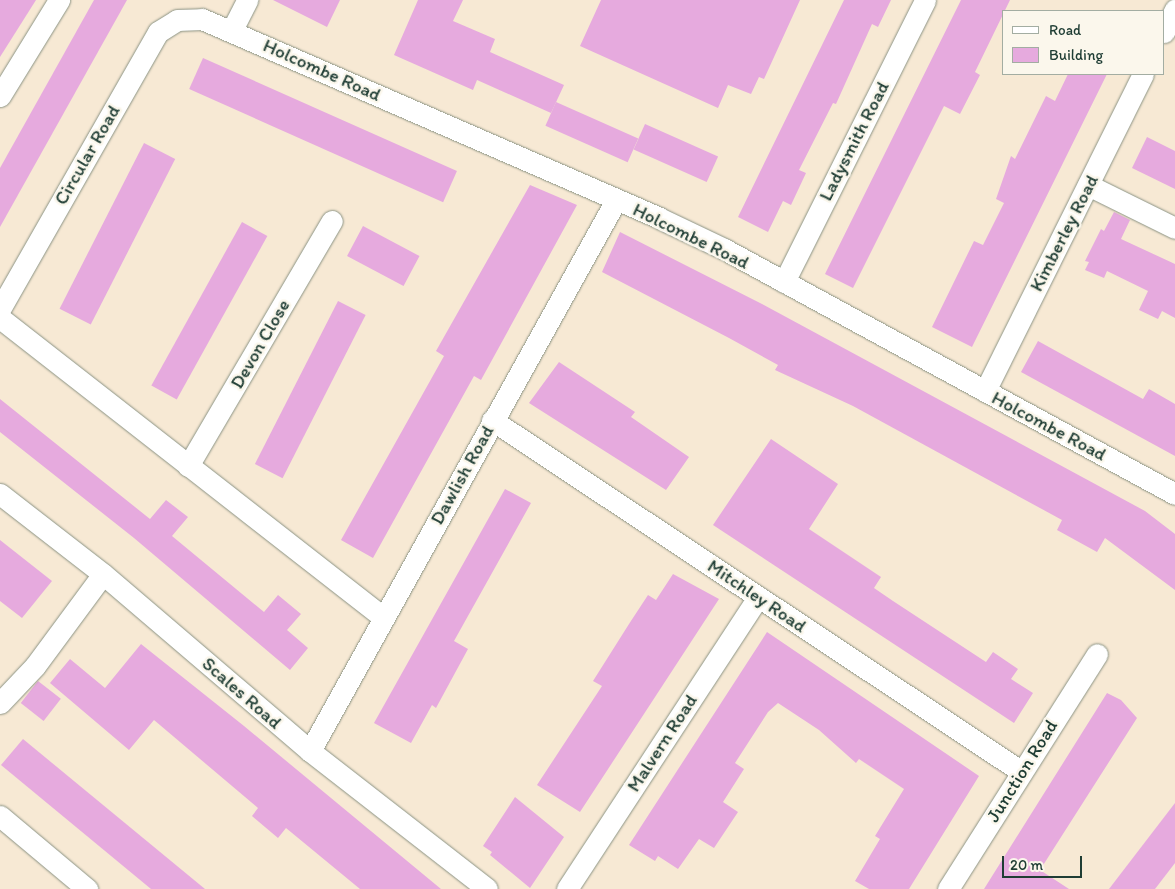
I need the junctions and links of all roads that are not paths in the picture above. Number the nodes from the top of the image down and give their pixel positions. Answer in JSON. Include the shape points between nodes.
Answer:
{"nodes":[{"id":1,"x":59,"y":0,"type":"edge"},
{"id":2,"x":247,"y":0,"type":"edge"},
{"id":3,"x":925,"y":0,"type":"edge"},
{"id":4,"x":1175,"y":9,"type":"edge"},
{"id":5,"x":188,"y":19,"type":"joint"},
{"id":6,"x":232,"y":30,"type":"junction"},
{"id":7,"x":1165,"y":30,"type":"edge"},
{"id":8,"x":1143,"y":75,"type":"edge"},
{"id":9,"x":0,"y":96,"type":"edge"},
{"id":10,"x":1088,"y":185,"type":"junction"},
{"id":11,"x":616,"y":200,"type":"junction"},
{"id":12,"x":332,"y":221,"type":"dead end"},
{"id":13,"x":1175,"y":228,"type":"edge"},
{"id":14,"x":784,"y":282,"type":"junction"},
{"id":15,"x":0,"y":309,"type":"edge"},
{"id":16,"x":0,"y":318,"type":"edge"},
{"id":17,"x":985,"y":391,"type":"junction"},
{"id":18,"x":492,"y":420,"type":"junction"},
{"id":19,"x":188,"y":466,"type":"junction"},
{"id":20,"x":0,"y":494,"type":"edge"},
{"id":21,"x":1175,"y":494,"type":"edge"},
{"id":22,"x":104,"y":574,"type":"junction"},
{"id":23,"x":758,"y":597,"type":"junction"},
{"id":24,"x":384,"y":618,"type":"junction"},
{"id":25,"x":1097,"y":654,"type":"dead end"},
{"id":26,"x":0,"y":703,"type":"edge"},
{"id":27,"x":310,"y":751,"type":"junction"},
{"id":28,"x":1022,"y":772,"type":"junction"},
{"id":29,"x":0,"y":816,"type":"edge"},
{"id":30,"x":87,"y":889,"type":"edge"},
{"id":31,"x":487,"y":889,"type":"edge"},
{"id":32,"x":567,"y":889,"type":"edge"},
{"id":33,"x":948,"y":889,"type":"edge"}],
"edges":[{"from":1,"to":9,"type":"street"},
{"from":2,"to":6,"type":"street"},
{"from":3,"to":14,"type":"street","name":"Ladysmith Road"},
{"from":4,"to":7,"type":"street"},
{"from":5,"to":6,"type":"street","name":"Holcombe Road","via":[[202,19]]},
{"from":5,"to":15,"type":"street","name":"Circular Road","via":[[167,25],[150,44]]},
{"from":6,"to":11,"type":"street","name":"Holcombe Road"},
{"from":8,"to":10,"type":"street","name":"Kimberley Road"},
{"from":10,"to":13,"type":"street"},
{"from":10,"to":17,"type":"street","name":"Kimberley Road"},
{"from":11,"to":14,"type":"street","name":"Holcombe Road","via":[[668,222]]},
{"from":11,"to":18,"type":"street","name":"Dawlish Road"},
{"from":12,"to":19,"type":"street","name":"Devon Close"},
{"from":14,"to":17,"type":"street","name":"Holcombe Road"},
{"from":16,"to":19,"type":"street"},
{"from":17,"to":21,"type":"street","name":"Holcombe Road"},
{"from":18,"to":23,"type":"street","name":"Mitchley Road"},
{"from":18,"to":24,"type":"street","name":"Dawlish Road"},
{"from":19,"to":24,"type":"street"},
{"from":20,"to":22,"type":"street","name":"Scales Road"},
{"from":22,"to":26,"type":"street","via":[[35,666]]},
{"from":22,"to":27,"type":"street","name":"Scales Road"},
{"from":23,"to":28,"type":"street","name":"Mitchley Road"},
{"from":23,"to":32,"type":"street","name":"Malvern Road"},
{"from":24,"to":27,"type":"street","name":"Dawlish Road"},
{"from":25,"to":28,"type":"street","name":"Junction Road"},
{"from":27,"to":31,"type":"street","name":"Scales Road"},
{"from":28,"to":33,"type":"street","name":"Junction Road"},
{"from":29,"to":30,"type":"street"}]}
